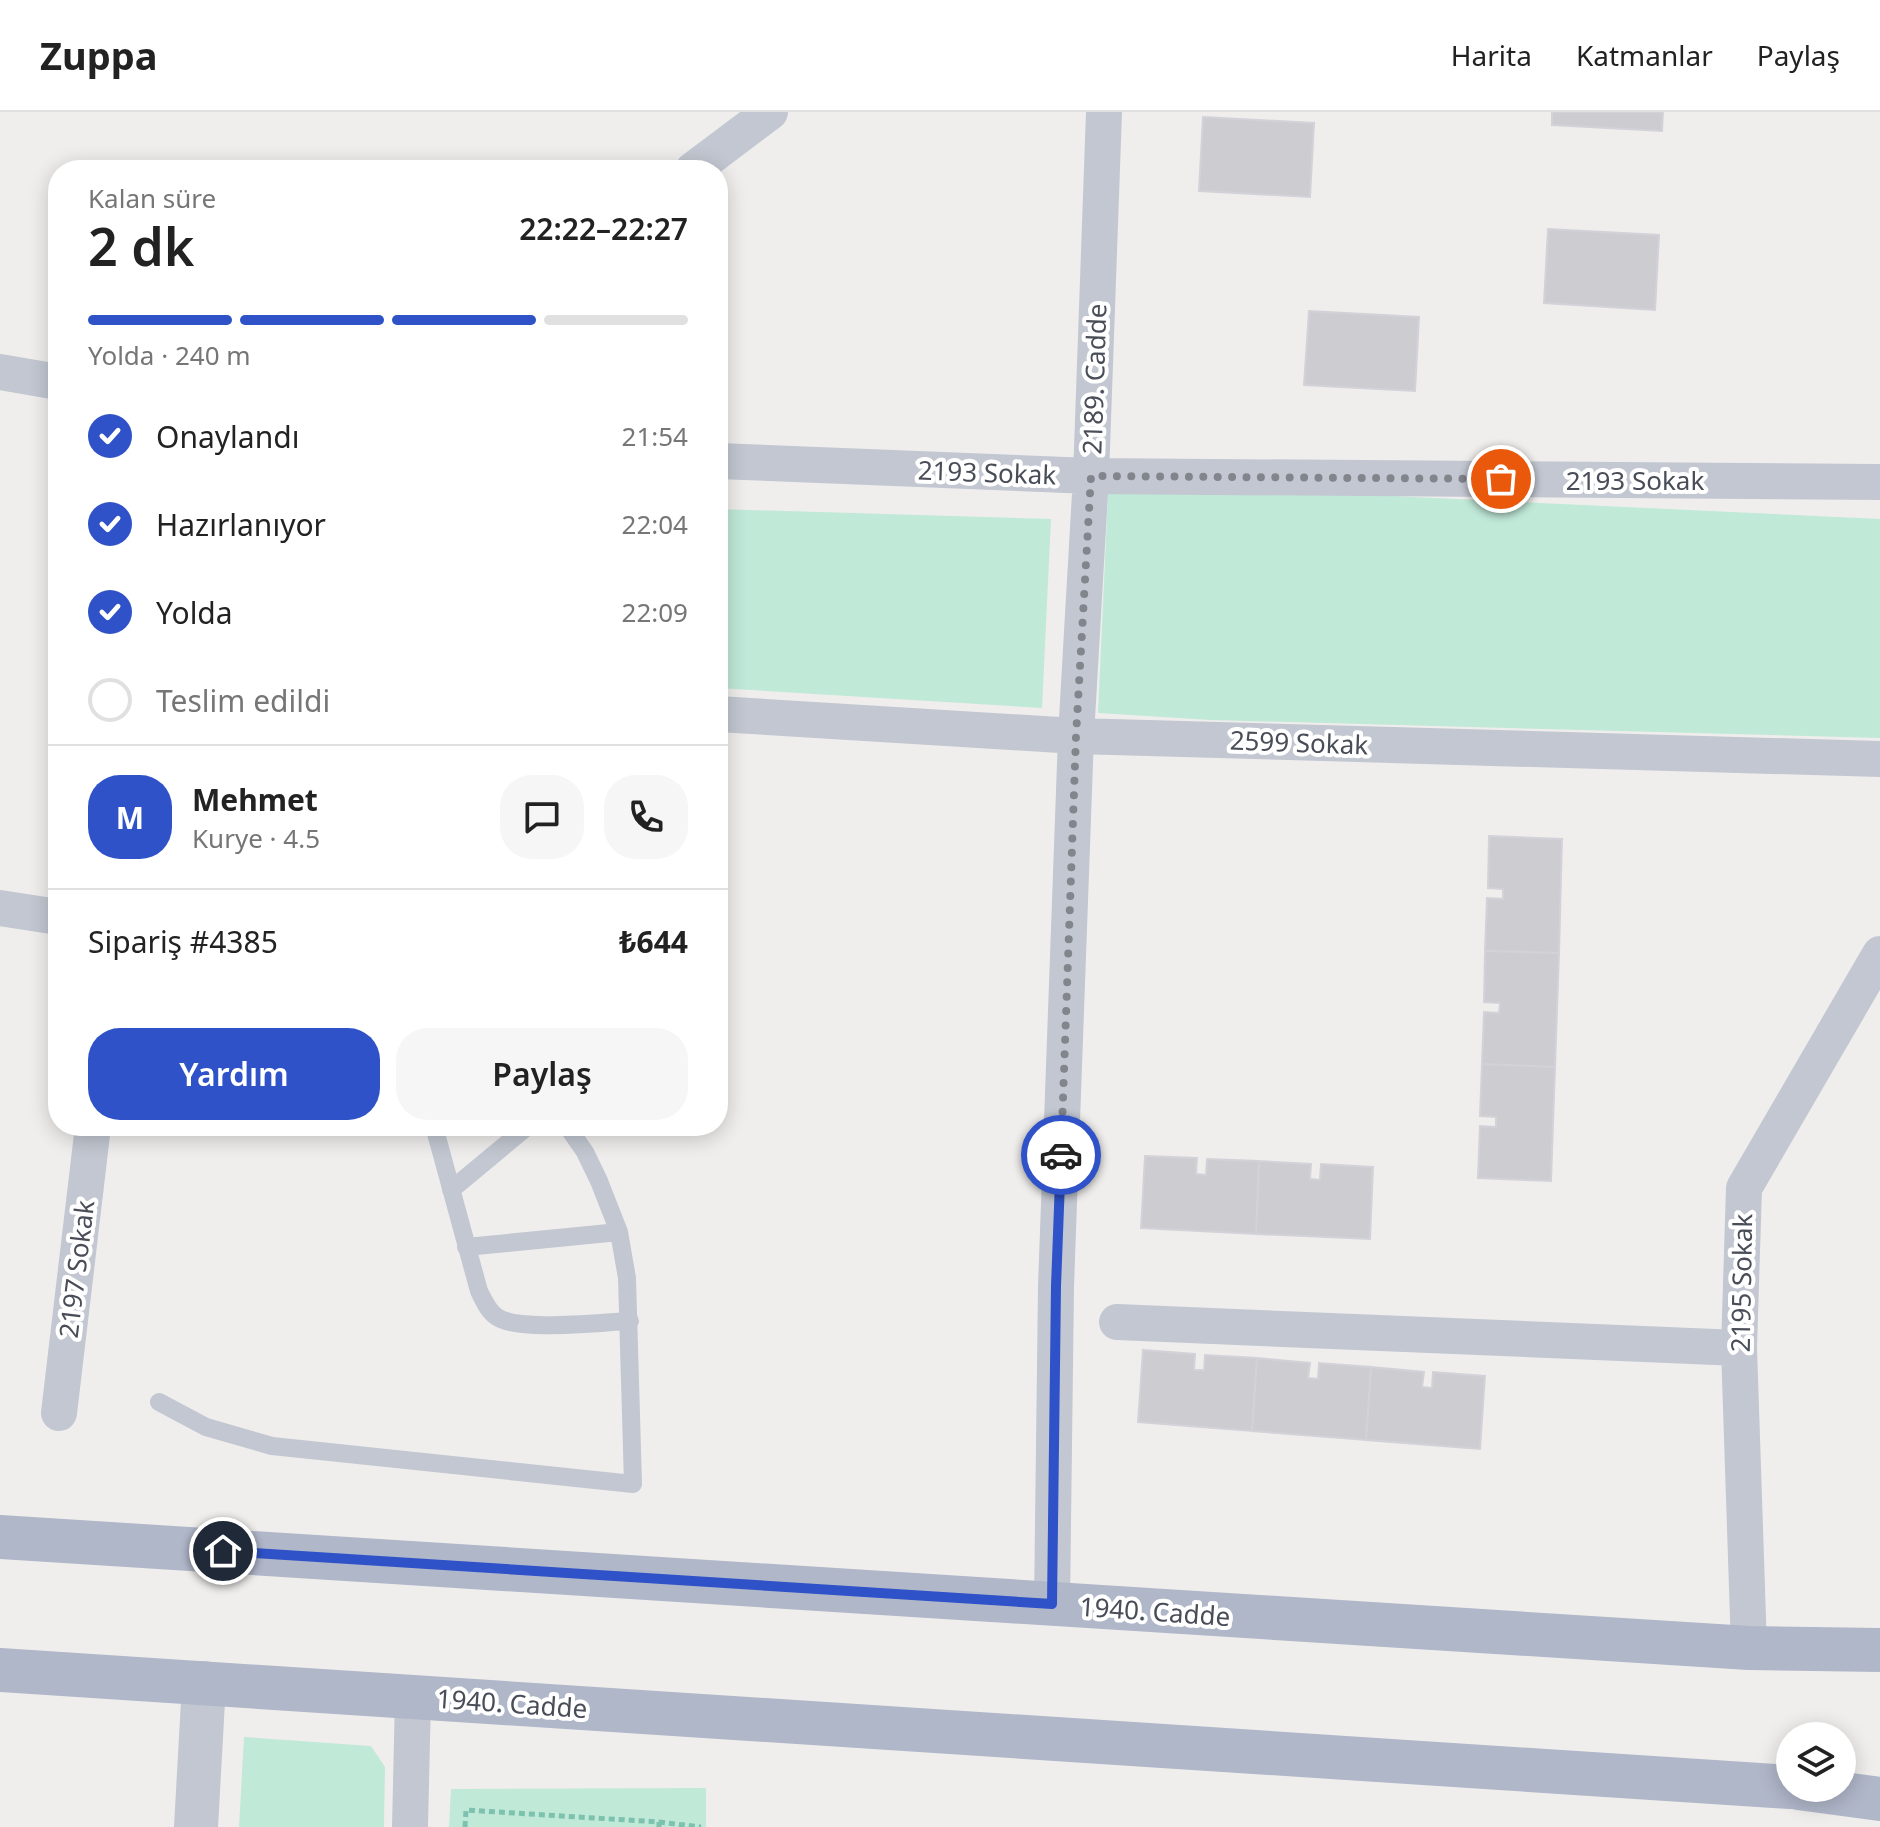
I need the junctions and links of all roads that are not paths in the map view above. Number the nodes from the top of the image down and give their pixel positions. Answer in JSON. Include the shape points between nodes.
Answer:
{"nodes":[{"id":1,"x":770,"y":112,"type":"edge"},
{"id":2,"x":1104,"y":112,"type":"edge"},
{"id":3,"x":706,"y":160,"type":"edge"},
{"id":4,"x":0,"y":372,"type":"edge"},
{"id":5,"x":48,"y":380,"type":"edge"},
{"id":6,"x":728,"y":461,"type":"edge"},
{"id":7,"x":1091,"y":476,"type":"junction"},
{"id":8,"x":1880,"y":482,"type":"edge"},
{"id":9,"x":728,"y":715,"type":"edge"},
{"id":10,"x":1076,"y":736,"type":"junction"},
{"id":11,"x":1880,"y":759,"type":"edge"},
{"id":12,"x":0,"y":908,"type":"edge"},
{"id":13,"x":48,"y":915,"type":"edge"},
{"id":14,"x":1880,"y":954,"type":"edge"},
{"id":15,"x":92,"y":1136,"type":"edge"},
{"id":16,"x":437,"y":1136,"type":"edge"},
{"id":17,"x":516,"y":1136,"type":"edge"},
{"id":18,"x":574,"y":1136,"type":"edge"},
{"id":19,"x":451,"y":1190,"type":"junction"},
{"id":20,"x":619,"y":1232,"type":"junction"},
{"id":21,"x":466,"y":1247,"type":"junction"},
{"id":22,"x":630,"y":1321,"type":"junction"},
{"id":23,"x":1117,"y":1322,"type":"dead end"},
{"id":24,"x":1739,"y":1348,"type":"junction"},
{"id":25,"x":159,"y":1402,"type":"dead end"},
{"id":26,"x":59,"y":1413,"type":"dead end"},
{"id":27,"x":0,"y":1537,"type":"edge"},
{"id":28,"x":1052,"y":1604,"type":"junction"},
{"id":29,"x":1749,"y":1648,"type":"junction"},
{"id":30,"x":1880,"y":1650,"type":"edge"},
{"id":31,"x":0,"y":1670,"type":"edge"},
{"id":32,"x":204,"y":1683,"type":"junction"},
{"id":33,"x":413,"y":1697,"type":"junction"},
{"id":34,"x":1776,"y":1786,"type":"edge"},
{"id":35,"x":1856,"y":1796,"type":"edge"},
{"id":36,"x":1880,"y":1799,"type":"edge"},
{"id":37,"x":196,"y":1827,"type":"edge"},
{"id":38,"x":410,"y":1827,"type":"edge"}],
"edges":[{"from":1,"to":3,"type":"street"},
{"from":2,"to":7,"type":"street","name":"2189. Cadde"},
{"from":4,"to":5,"type":"street"},
{"from":6,"to":7,"type":"street","name":"2193 Sokak"},
{"from":7,"to":8,"type":"street","name":"2193 Sokak"},
{"from":7,"to":10,"type":"street","name":"2189. Cadde"},
{"from":9,"to":10,"type":"street","name":"2599 Sokak"},
{"from":10,"to":11,"type":"street","name":"2599 Sokak"},
{"from":10,"to":28,"type":"street","name":"2189. Cadde","via":[[1056,1286]]},
{"from":12,"to":13,"type":"street"},
{"from":14,"to":24,"type":"street","name":"2195 Sokak","via":[[1744,1188]]},
{"from":15,"to":26,"type":"street","name":"2197 Sokak"},
{"from":16,"to":19,"type":"lane"},
{"from":17,"to":19,"type":"lane"},
{"from":18,"to":20,"type":"lane"},
{"from":19,"to":21,"type":"lane"},
{"from":20,"to":21,"type":"lane"},
{"from":20,"to":22,"type":"lane"},
{"from":21,"to":22,"type":"lane","via":[[485,1304],[505,1322]]},
{"from":22,"to":25,"type":"lane","via":[[633,1484],[272,1446],[206,1427]]},
{"from":23,"to":24,"type":"street"},
{"from":24,"to":29,"type":"street","name":"2195 Sokak"},
{"from":27,"to":28,"type":"main road","name":"1940. Cadde"},
{"from":28,"to":29,"type":"main road","name":"1940. Cadde"},
{"from":29,"to":30,"type":"main road","name":"1940. Cadde"},
{"from":31,"to":32,"type":"main road","name":"1940. Cadde"},
{"from":32,"to":33,"type":"main road","name":"1940. Cadde"},
{"from":32,"to":37,"type":"street"},
{"from":33,"to":34,"type":"main road","name":"1940. Cadde"},
{"from":33,"to":38,"type":"street"},
{"from":35,"to":36,"type":"main road"}]}
